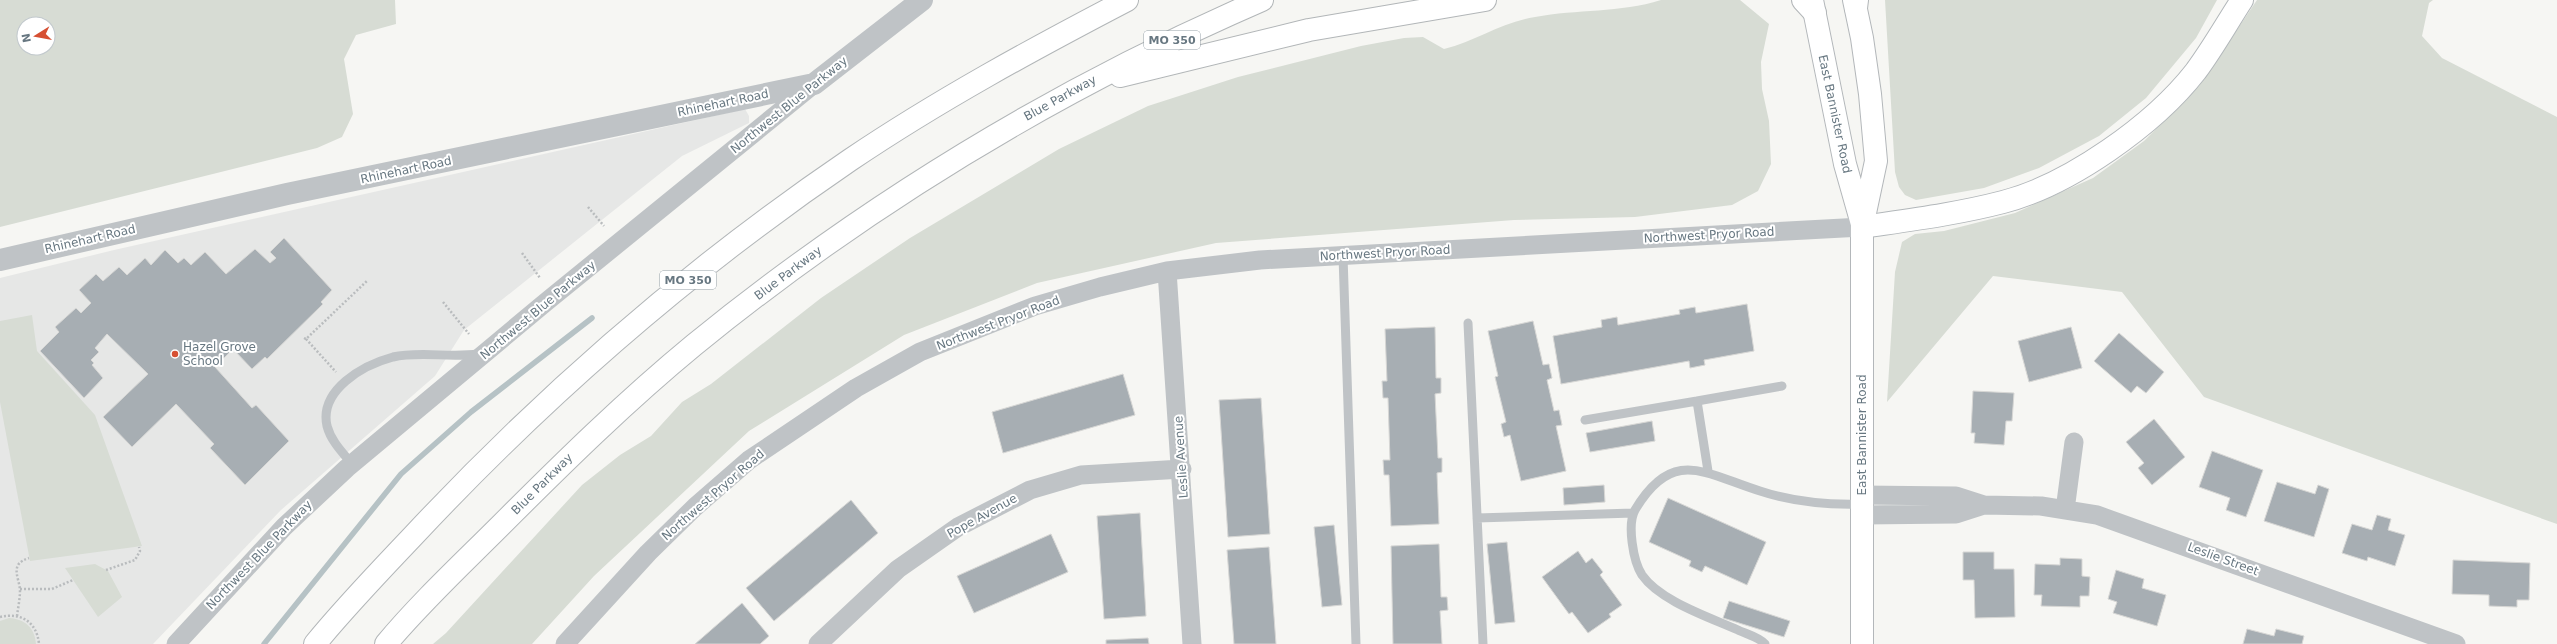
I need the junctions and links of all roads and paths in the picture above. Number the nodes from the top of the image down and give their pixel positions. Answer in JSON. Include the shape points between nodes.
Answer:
{"nodes":[{"id":1,"x":922,"y":0,"type":"edge"},
{"id":2,"x":1102,"y":0,"type":"edge"},
{"id":3,"x":1127,"y":0,"type":"edge"},
{"id":4,"x":1262,"y":0,"type":"edge"},
{"id":5,"x":1485,"y":0,"type":"edge"},
{"id":6,"x":2242,"y":0,"type":"edge"},
{"id":7,"x":1856,"y":3,"type":"edge"},
{"id":8,"x":1810,"y":4,"type":"edge"},
{"id":9,"x":1090,"y":19,"type":"junction"},
{"id":10,"x":814,"y":84,"type":"junction"},
{"id":11,"x":1086,"y":84,"type":"junction"},
{"id":12,"x":588,"y":207,"type":"dead end"},
{"id":13,"x":604,"y":226,"type":"dead end"},
{"id":14,"x":1862,"y":227,"type":"junction"},
{"id":15,"x":522,"y":253,"type":"dead end"},
{"id":16,"x":1343,"y":256,"type":"junction"},
{"id":17,"x":0,"y":260,"type":"edge"},
{"id":18,"x":1167,"y":271,"type":"junction"},
{"id":19,"x":540,"y":278,"type":"dead end"},
{"id":20,"x":368,"y":280,"type":"dead end"},
{"id":21,"x":443,"y":302,"type":"dead end"},
{"id":22,"x":1468,"y":323,"type":"dead end"},
{"id":23,"x":469,"y":334,"type":"dead end"},
{"id":24,"x":486,"y":353,"type":"junction"},
{"id":25,"x":337,"y":373,"type":"dead end"},
{"id":26,"x":1782,"y":386,"type":"dead end"},
{"id":27,"x":1696,"y":401,"type":"junction"},
{"id":28,"x":1585,"y":420,"type":"dead end"},
{"id":29,"x":2074,"y":442,"type":"dead end"},
{"id":30,"x":352,"y":464,"type":"junction"},
{"id":31,"x":1182,"y":469,"type":"junction"},
{"id":32,"x":1708,"y":471,"type":"junction"},
{"id":33,"x":1862,"y":505,"type":"junction"},
{"id":34,"x":2065,"y":510,"type":"junction"},
{"id":35,"x":1633,"y":513,"type":"junction"},
{"id":36,"x":1477,"y":518,"type":"junction"},
{"id":37,"x":139,"y":547,"type":"dead end"},
{"id":38,"x":29,"y":558,"type":"dead end"},
{"id":39,"x":106,"y":570,"type":"dead end"},
{"id":40,"x":73,"y":580,"type":"dead end"},
{"id":41,"x":20,"y":589,"type":"junction"},
{"id":42,"x":17,"y":616,"type":"junction"},
{"id":43,"x":0,"y":617,"type":"edge"},
{"id":44,"x":39,"y":644,"type":"edge"},
{"id":45,"x":176,"y":644,"type":"edge"},
{"id":46,"x":315,"y":644,"type":"edge"},
{"id":47,"x":386,"y":644,"type":"edge"},
{"id":48,"x":565,"y":644,"type":"edge"},
{"id":49,"x":818,"y":644,"type":"edge"},
{"id":50,"x":1192,"y":644,"type":"edge"},
{"id":51,"x":1356,"y":644,"type":"edge"},
{"id":52,"x":1483,"y":644,"type":"edge"},
{"id":53,"x":1765,"y":644,"type":"edge"},
{"id":54,"x":1862,"y":644,"type":"edge"},
{"id":55,"x":2456,"y":644,"type":"edge"}],
"edges":[{"from":1,"to":10,"type":"street","name":"Northwest Blue Parkway"},
{"from":2,"to":9,"type":"main road"},
{"from":3,"to":9,"type":"main road","number":"MO 350"},
{"from":4,"to":11,"type":"main road","name":"Blue Parkway","number":"MO 350","via":[[1180,36]]},
{"from":5,"to":11,"type":"main road","via":[[1309,30]]},
{"from":6,"to":14,"type":"main road","name":"Northwest Pryor Road","via":[[2195,71],[2164,105],[2126,138],[2074,174],[2004,202]]},
{"from":7,"to":14,"type":"main road","name":"East Bannister Road","via":[[1870,94],[1876,161]]},
{"from":8,"to":14,"type":"main road","name":"East Bannister Road","via":[[1845,164]]},
{"from":9,"to":46,"type":"main road","number":"MO 350","via":[[950,97],[852,159],[736,242],[639,320],[476,469]]},
{"from":10,"to":17,"type":"street","name":"Rhinehart Road","via":[[287,194]]},
{"from":10,"to":24,"type":"street","name":"Northwest Blue Parkway"},
{"from":11,"to":47,"type":"main road","name":"Blue Parkway","number":"MO 350","via":[[996,134],[888,201],[794,268],[694,346],[558,468]]},
{"from":12,"to":13,"type":"path"},
{"from":14,"to":16,"type":"street","name":"Northwest Pryor Road"},
{"from":14,"to":33,"type":"main road","name":"East Bannister Road"},
{"from":15,"to":19,"type":"path"},
{"from":16,"to":18,"type":"street","name":"Northwest Pryor Road","via":[[1260,260]]},
{"from":16,"to":51,"type":"lane"},
{"from":18,"to":31,"type":"street","name":"Leslie Avenue"},
{"from":18,"to":48,"type":"street","name":"Northwest Pryor Road","via":[[1035,306],[920,352],[856,388],[749,460],[695,507],[648,553]]},
{"from":20,"to":25,"type":"path","via":[[305,338]]},
{"from":21,"to":23,"type":"path"},
{"from":22,"to":36,"type":"lane"},
{"from":24,"to":30,"type":"street","name":"Northwest Blue Parkway"},
{"from":24,"to":30,"type":"lane","via":[[392,358],[368,367],[340,386],[328,405],[326,416],[334,442]]},
{"from":26,"to":27,"type":"lane"},
{"from":27,"to":28,"type":"lane"},
{"from":27,"to":32,"type":"lane"},
{"from":29,"to":34,"type":"street"},
{"from":30,"to":45,"type":"street","name":"Northwest Blue Parkway","via":[[284,527]]},
{"from":31,"to":49,"type":"street","name":"Pope Avenue","via":[[1081,475],[1030,490],[958,527],[898,570]]},
{"from":31,"to":50,"type":"street","name":"Leslie Avenue"},
{"from":32,"to":33,"type":"lane","via":[[1760,492],[1833,505]]},
{"from":32,"to":35,"type":"lane","via":[[1685,470],[1659,479]]},
{"from":33,"to":34,"type":"street","name":"Leslie Street","via":[[1956,514],[1984,505],[2041,506]]},
{"from":33,"to":54,"type":"main road","name":"East Bannister Road"},
{"from":34,"to":55,"type":"street","name":"Leslie Street","via":[[2120,522]]},
{"from":35,"to":36,"type":"lane"},
{"from":35,"to":53,"type":"lane","via":[[1632,545],[1642,574],[1660,593]]},
{"from":36,"to":52,"type":"lane"},
{"from":37,"to":39,"type":"path","via":[[135,560]]},
{"from":38,"to":41,"type":"path","via":[[16,570],[15,576]]},
{"from":40,"to":41,"type":"path","via":[[52,589]]},
{"from":41,"to":42,"type":"path"},
{"from":42,"to":43,"type":"path"},
{"from":42,"to":44,"type":"path","via":[[33,626]]}]}
